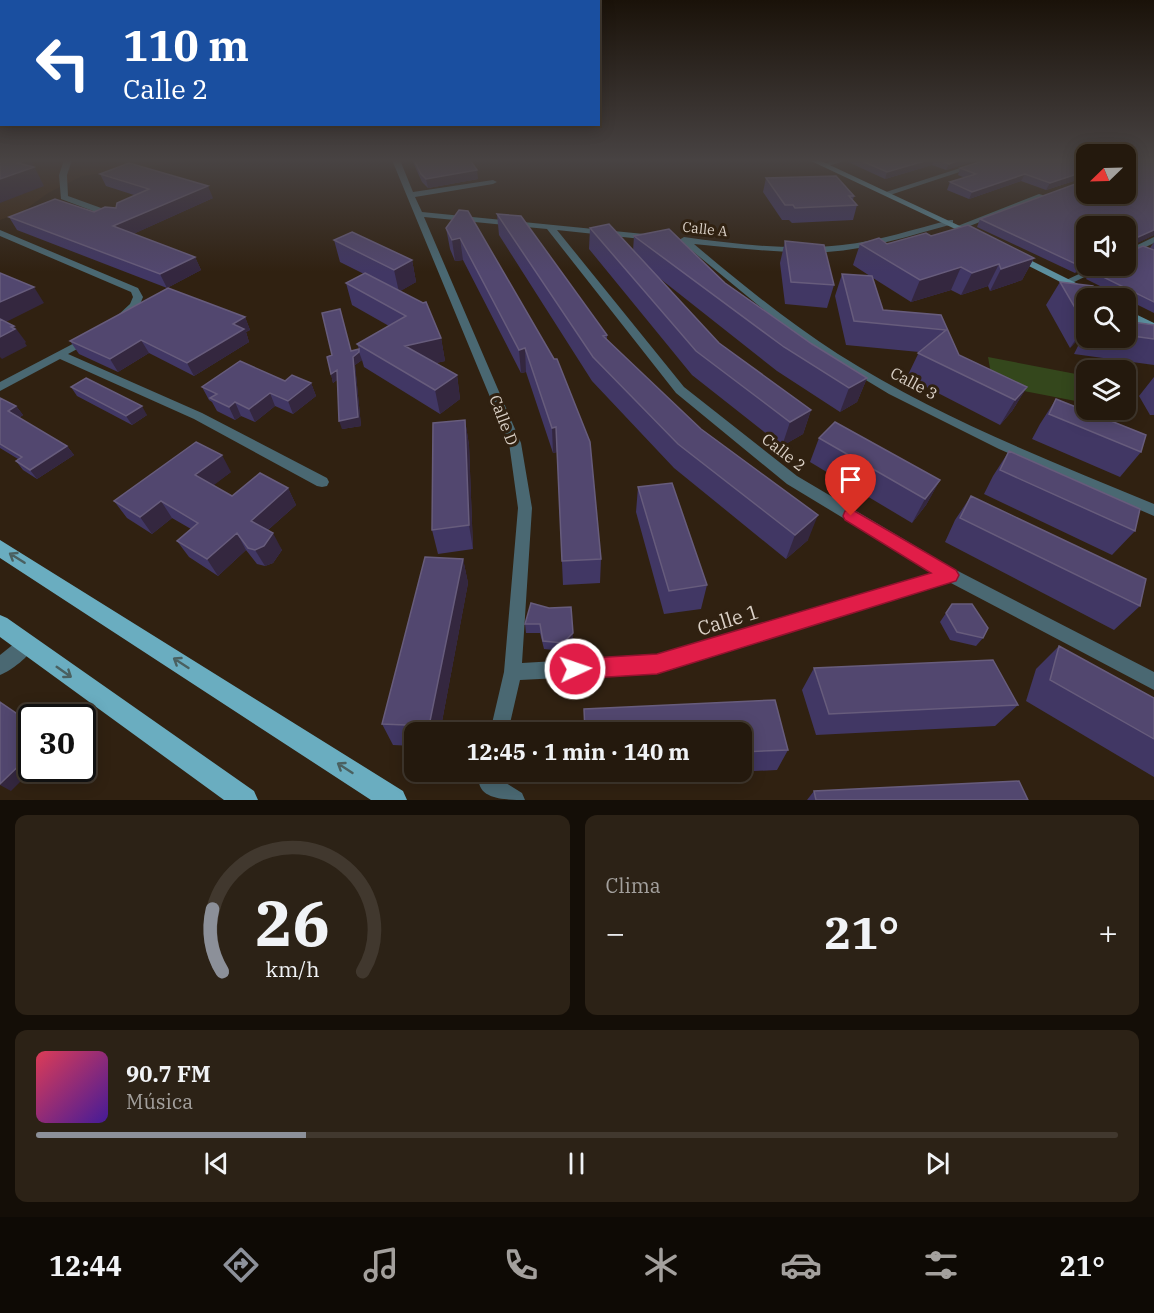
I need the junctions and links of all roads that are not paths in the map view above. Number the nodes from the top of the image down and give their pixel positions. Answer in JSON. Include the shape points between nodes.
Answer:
{"nodes":[{"id":1,"x":65,"y":197,"type":"edge"},
{"id":2,"x":412,"y":197,"type":"edge"},
{"id":3,"x":896,"y":197,"type":"edge"},
{"id":4,"x":1040,"y":197,"type":"edge"},
{"id":5,"x":420,"y":214,"type":"junction"},
{"id":6,"x":118,"y":218,"type":"edge"},
{"id":7,"x":950,"y":222,"type":"junction"},
{"id":8,"x":549,"y":226,"type":"junction"},
{"id":9,"x":959,"y":227,"type":"junction"},
{"id":10,"x":0,"y":233,"type":"edge"},
{"id":11,"x":979,"y":237,"type":"edge"},
{"id":12,"x":661,"y":238,"type":"edge"},
{"id":13,"x":678,"y":240,"type":"joint"},
{"id":14,"x":1154,"y":240,"type":"edge"},
{"id":15,"x":1138,"y":248,"type":"joint"},
{"id":16,"x":1008,"y":252,"type":"edge"},
{"id":17,"x":1154,"y":255,"type":"edge"},
{"id":18,"x":1080,"y":276,"type":"edge"},
{"id":19,"x":1067,"y":282,"type":"junction"},
{"id":20,"x":1079,"y":288,"type":"edge"},
{"id":21,"x":1136,"y":318,"type":"edge"},
{"id":22,"x":114,"y":322,"type":"edge"},
{"id":23,"x":1154,"y":327,"type":"edge"},
{"id":24,"x":98,"y":332,"type":"edge"},
{"id":25,"x":60,"y":355,"type":"junction"},
{"id":26,"x":0,"y":387,"type":"edge"},
{"id":27,"x":322,"y":482,"type":"dead end"},
{"id":28,"x":1154,"y":510,"type":"edge"},
{"id":29,"x":0,"y":548,"type":"edge"},
{"id":30,"x":950,"y":575,"type":"junction"},
{"id":31,"x":0,"y":625,"type":"edge"},
{"id":32,"x":26,"y":645,"type":"junction"},
{"id":33,"x":0,"y":666,"type":"edge"},
{"id":34,"x":513,"y":672,"type":"junction"},
{"id":35,"x":1154,"y":681,"type":"edge"},
{"id":36,"x":501,"y":722,"type":"edge"},
{"id":37,"x":487,"y":782,"type":"edge"},
{"id":38,"x":244,"y":800,"type":"edge"},
{"id":39,"x":394,"y":800,"type":"edge"},
{"id":40,"x":515,"y":800,"type":"edge"}],
"edges":[{"from":1,"to":6,"type":"street"},
{"from":2,"to":5,"type":"street","name":"Calle D"},
{"from":3,"to":7,"type":"street"},
{"from":4,"to":9,"type":"street"},
{"from":5,"to":8,"type":"street","name":"Calle A"},
{"from":5,"to":34,"type":"street","name":"Calle D","via":[[515,443],[525,508]]},
{"from":7,"to":9,"type":"street"},
{"from":7,"to":13,"type":"street","name":"Calle A","via":[[888,239],[827,249],[755,248]]},
{"from":8,"to":12,"type":"street","name":"Calle A"},
{"from":8,"to":30,"type":"street","name":"Calle 2","via":[[680,390],[792,480]]},
{"from":9,"to":11,"type":"street"},
{"from":10,"to":22,"type":"street","via":[[135,290],[135,304]]},
{"from":13,"to":28,"type":"street","name":"Calle 3","via":[[772,315],[858,372],[958,425]]},
{"from":14,"to":15,"type":"street"},
{"from":15,"to":17,"type":"street"},
{"from":16,"to":19,"type":"street"},
{"from":18,"to":19,"type":"street"},
{"from":19,"to":20,"type":"street"},
{"from":21,"to":23,"type":"street"},
{"from":24,"to":25,"type":"street"},
{"from":25,"to":26,"type":"street"},
{"from":25,"to":27,"type":"street","via":[[198,416]]},
{"from":39,"to":29,"type":"main road","one_way":true},
{"from":30,"to":34,"type":"street","name":"Calle 1","via":[[657,664]]},
{"from":30,"to":35,"type":"street","name":"Calle 2"},
{"from":31,"to":32,"type":"main road"},
{"from":32,"to":33,"type":"street"},
{"from":32,"to":38,"type":"main road","one_way":true},
{"from":34,"to":36,"type":"street","name":"Calle D"},
{"from":37,"to":40,"type":"street"}]}
